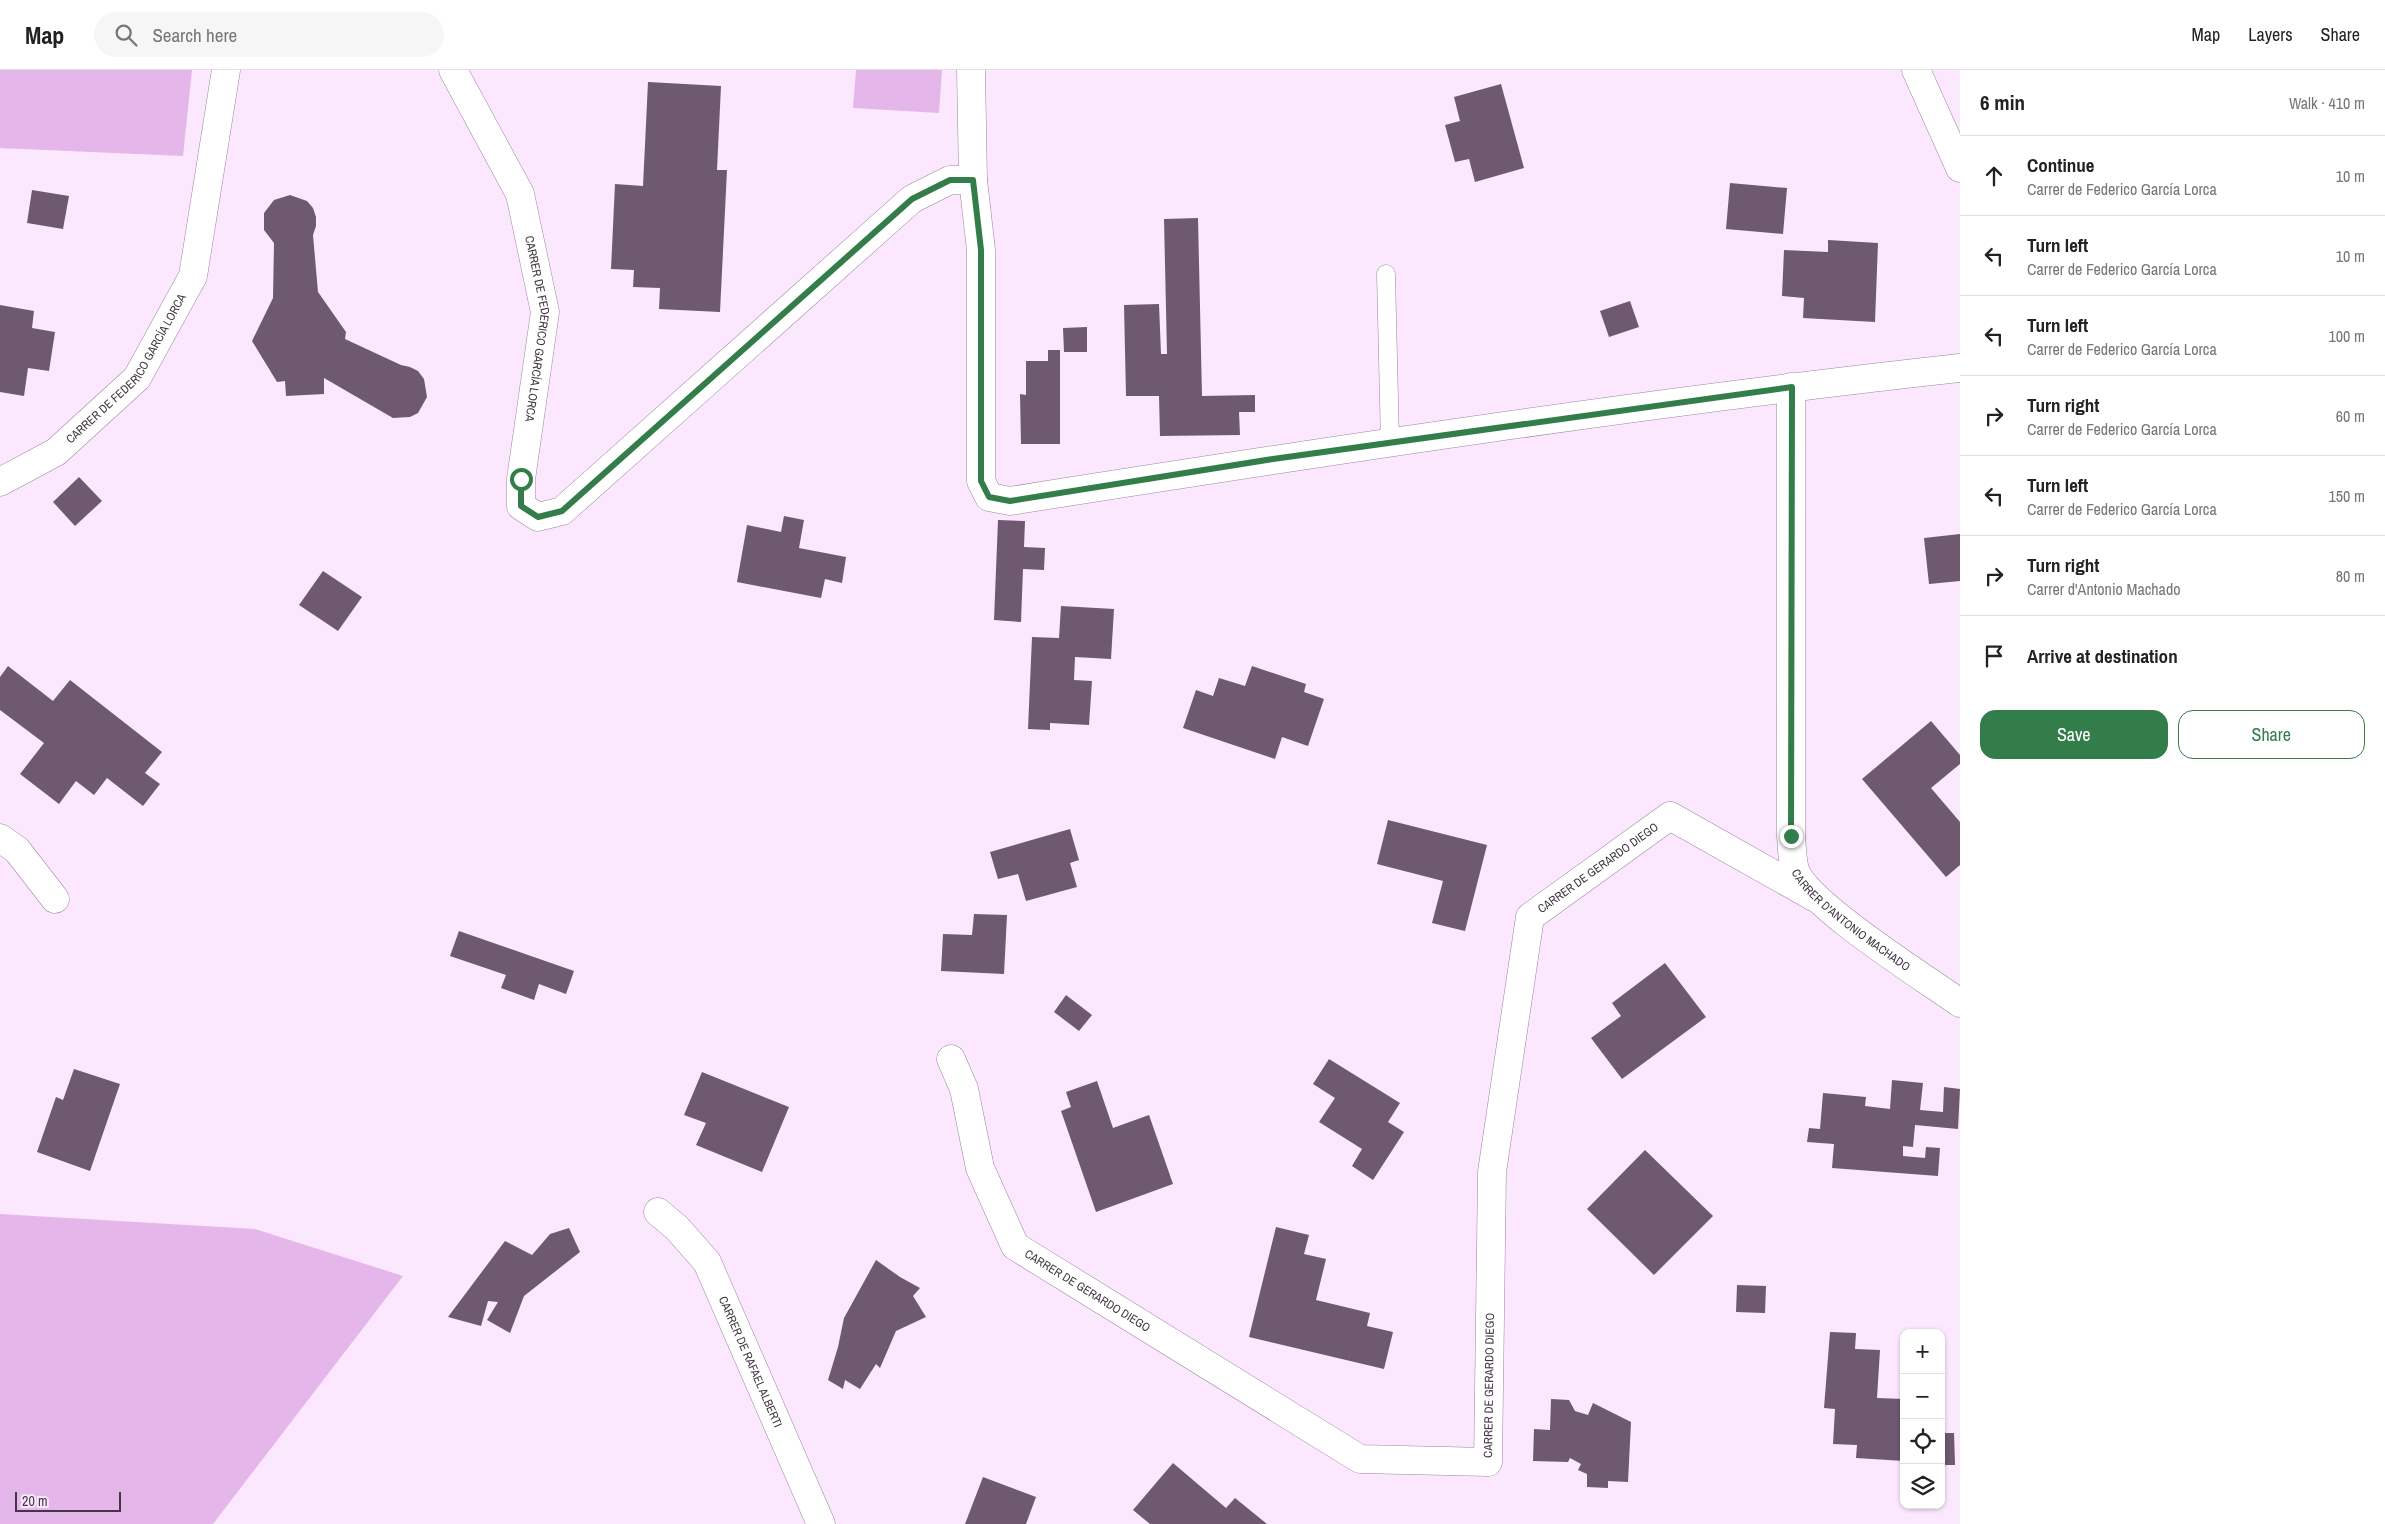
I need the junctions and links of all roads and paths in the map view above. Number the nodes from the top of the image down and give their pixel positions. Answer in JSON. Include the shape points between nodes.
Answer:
{"nodes":[{"id":1,"x":226,"y":70,"type":"edge"},
{"id":2,"x":453,"y":70,"type":"edge"},
{"id":3,"x":971,"y":70,"type":"edge"},
{"id":4,"x":1916,"y":70,"type":"edge"},
{"id":5,"x":1960,"y":168,"type":"edge"},
{"id":6,"x":973,"y":180,"type":"junction"},
{"id":7,"x":1386,"y":274,"type":"dead end"},
{"id":8,"x":1960,"y":368,"type":"edge"},
{"id":9,"x":1792,"y":387,"type":"junction"},
{"id":10,"x":1390,"y":443,"type":"junction"},
{"id":11,"x":0,"y":482,"type":"edge"},
{"id":12,"x":0,"y":838,"type":"edge"},
{"id":13,"x":1814,"y":897,"type":"junction"},
{"id":14,"x":55,"y":898,"type":"dead end"},
{"id":15,"x":1960,"y":1003,"type":"edge"},
{"id":16,"x":951,"y":1059,"type":"dead end"},
{"id":17,"x":658,"y":1212,"type":"dead end"},
{"id":18,"x":821,"y":1524,"type":"edge"}],
"edges":[{"from":1,"to":11,"type":"street","name":"CARRER DE FEDERICO GARCÍA LORCA","via":[[193,276],[138,378],[56,452]]},
{"from":2,"to":6,"type":"street","name":"CARRER DE FEDERICO GARCÍA LORCA","via":[[520,194],[545,312],[521,479],[521,506],[538,517],[562,511],[912,199],[950,180]]},
{"from":3,"to":6,"type":"street"},
{"from":4,"to":5,"type":"street"},
{"from":6,"to":10,"type":"street","via":[[981,250],[981,481],[989,497],[1010,501]]},
{"from":7,"to":10,"type":"lane"},
{"from":8,"to":9,"type":"street"},
{"from":9,"to":10,"type":"street"},
{"from":9,"to":13,"type":"street","name":"CARRER D'ANTONIO MACHADO","via":[[1791,836],[1796,870]]},
{"from":12,"to":14,"type":"street","via":[[17,850]]},
{"from":13,"to":15,"type":"street","name":"CARRER D'ANTONIO MACHADO"},
{"from":13,"to":16,"type":"street","name":"CARRER DE GERARDO DIEGO","via":[[1670,816],[1530,916],[1492,1172],[1488,1462],[1360,1459],[1015,1246],[980,1168],[964,1089]]},
{"from":17,"to":18,"type":"street","name":"CARRER DE RAFAEL ALBERTI","via":[[677,1228],[706,1262]]}]}
